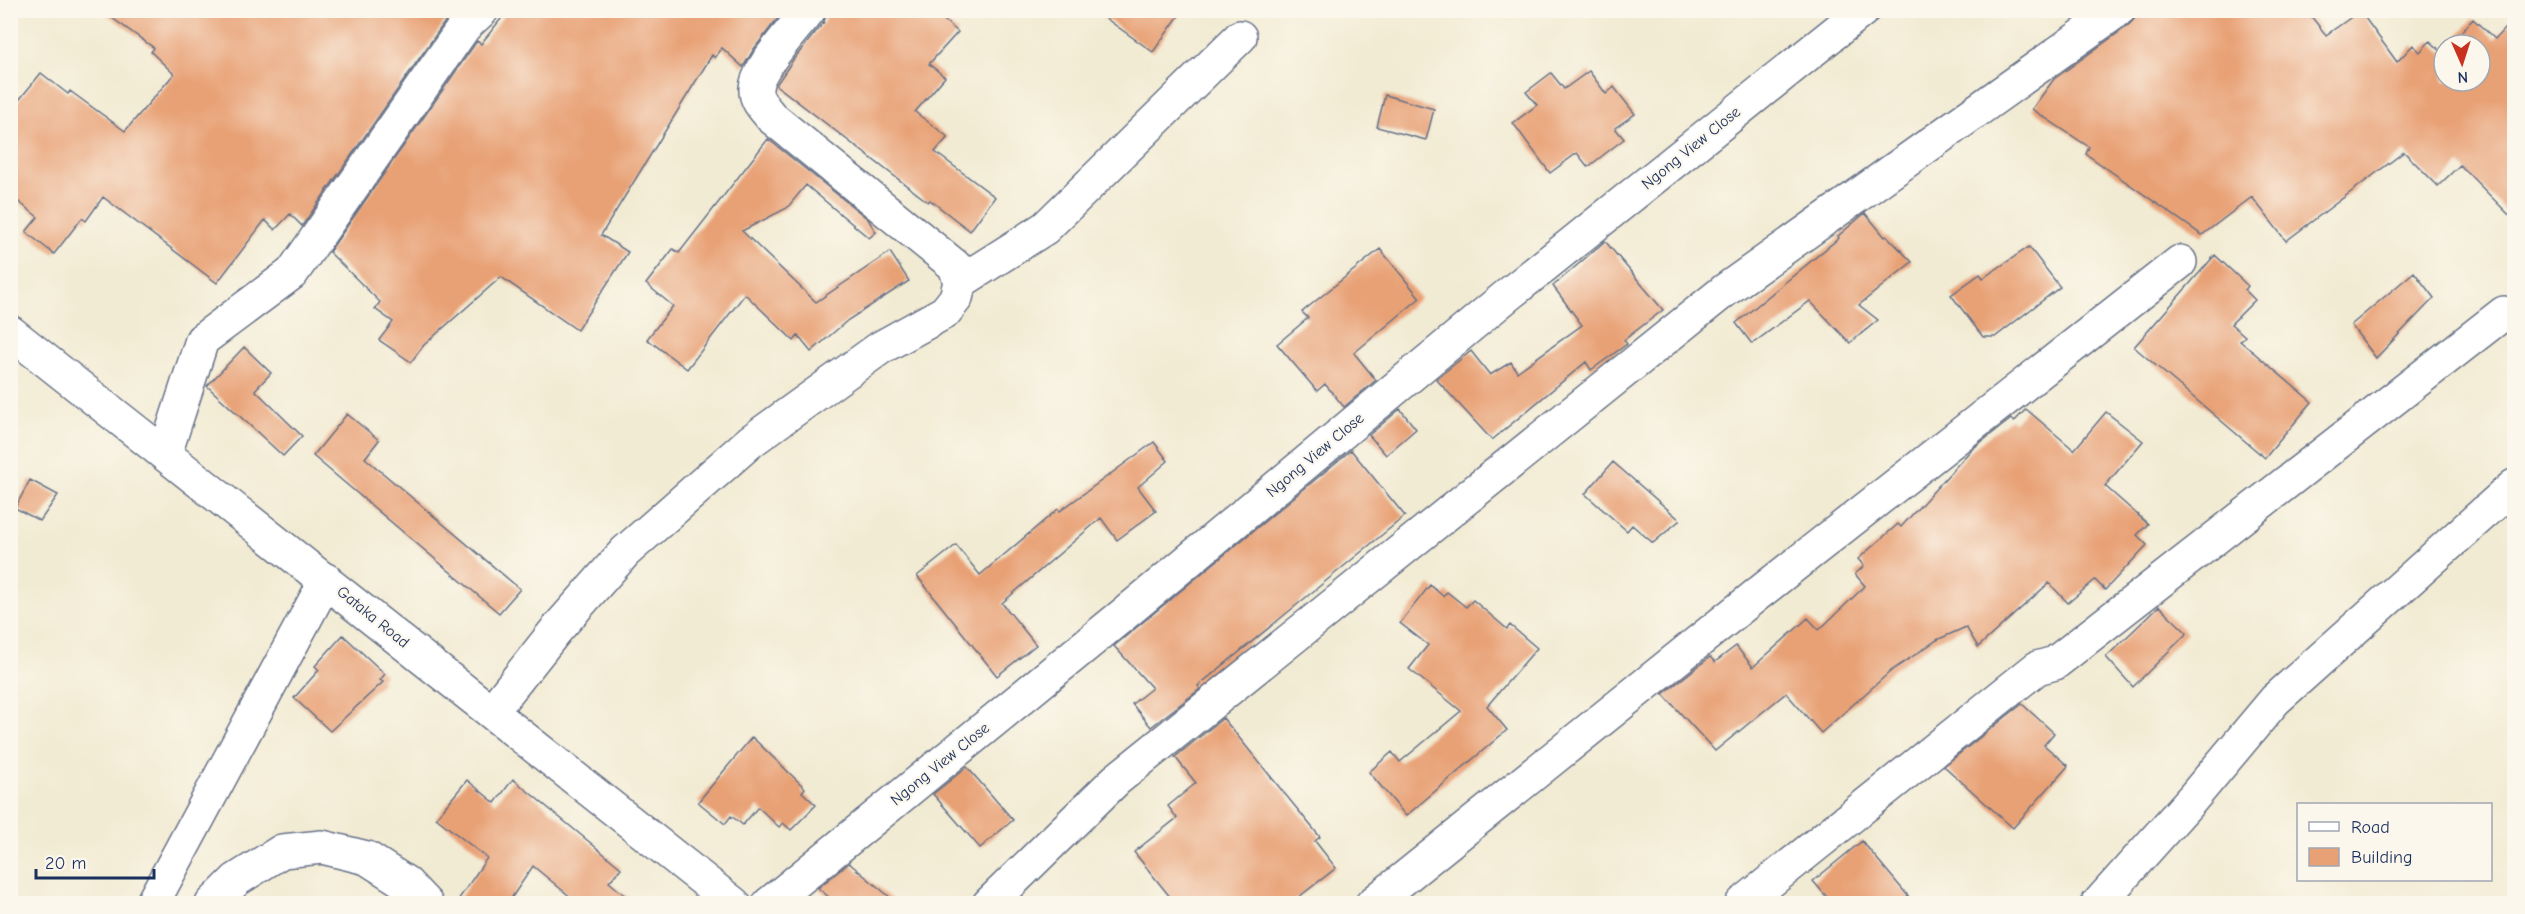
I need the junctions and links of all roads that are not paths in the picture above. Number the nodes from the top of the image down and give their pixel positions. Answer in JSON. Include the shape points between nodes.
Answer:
{"nodes":[{"id":1,"x":482,"y":10,"type":"edge"},
{"id":2,"x":809,"y":10,"type":"edge"},
{"id":3,"x":1863,"y":10,"type":"edge"},
{"id":4,"x":2118,"y":10,"type":"edge"},
{"id":5,"x":1240,"y":37,"type":"dead end"},
{"id":6,"x":2180,"y":262,"type":"dead end"},
{"id":7,"x":960,"y":282,"type":"junction"},
{"id":8,"x":2504,"y":313,"type":"dead end"},
{"id":9,"x":10,"y":332,"type":"edge"},
{"id":10,"x":165,"y":454,"type":"junction"},
{"id":11,"x":2514,"y":486,"type":"edge"},
{"id":12,"x":326,"y":580,"type":"junction"},
{"id":13,"x":492,"y":711,"type":"junction"},
{"id":14,"x":726,"y":901,"type":"edge"},
{"id":15,"x":152,"y":903,"type":"edge"},
{"id":16,"x":212,"y":903,"type":"edge"},
{"id":17,"x":426,"y":903,"type":"edge"},
{"id":18,"x":769,"y":903,"type":"edge"},
{"id":19,"x":989,"y":903,"type":"edge"},
{"id":20,"x":1372,"y":903,"type":"edge"},
{"id":21,"x":1742,"y":903,"type":"edge"},
{"id":22,"x":2098,"y":903,"type":"edge"}],
"edges":[{"from":1,"to":10,"type":"street","via":[[464,27],[292,273],[202,340]]},
{"from":2,"to":7,"type":"street","via":[[766,64],[755,87],[757,98],[771,117],[955,266]]},
{"from":3,"to":18,"type":"street","name":"Ngong View Close","via":[[1504,298]]},
{"from":4,"to":19,"type":"street","via":[[1724,291],[1116,780]]},
{"from":5,"to":7,"type":"street","via":[[1044,228]]},
{"from":6,"to":20,"type":"street","via":[[1759,592]]},
{"from":7,"to":13,"type":"street","via":[[956,297],[945,312],[880,348],[751,441],[625,552]]},
{"from":8,"to":21,"type":"street","via":[[2055,663],[2037,668]]},
{"from":9,"to":10,"type":"street","name":"Gataka Road"},
{"from":10,"to":12,"type":"street","name":"Gataka Road"},
{"from":11,"to":22,"type":"street","via":[[2275,700]]},
{"from":12,"to":13,"type":"street","name":"Gataka Road"},
{"from":12,"to":15,"type":"street"},
{"from":13,"to":14,"type":"street","name":"Gataka Road"},
{"from":16,"to":17,"type":"street","via":[[237,880],[282,851],[322,847],[367,858],[406,883]]}]}
